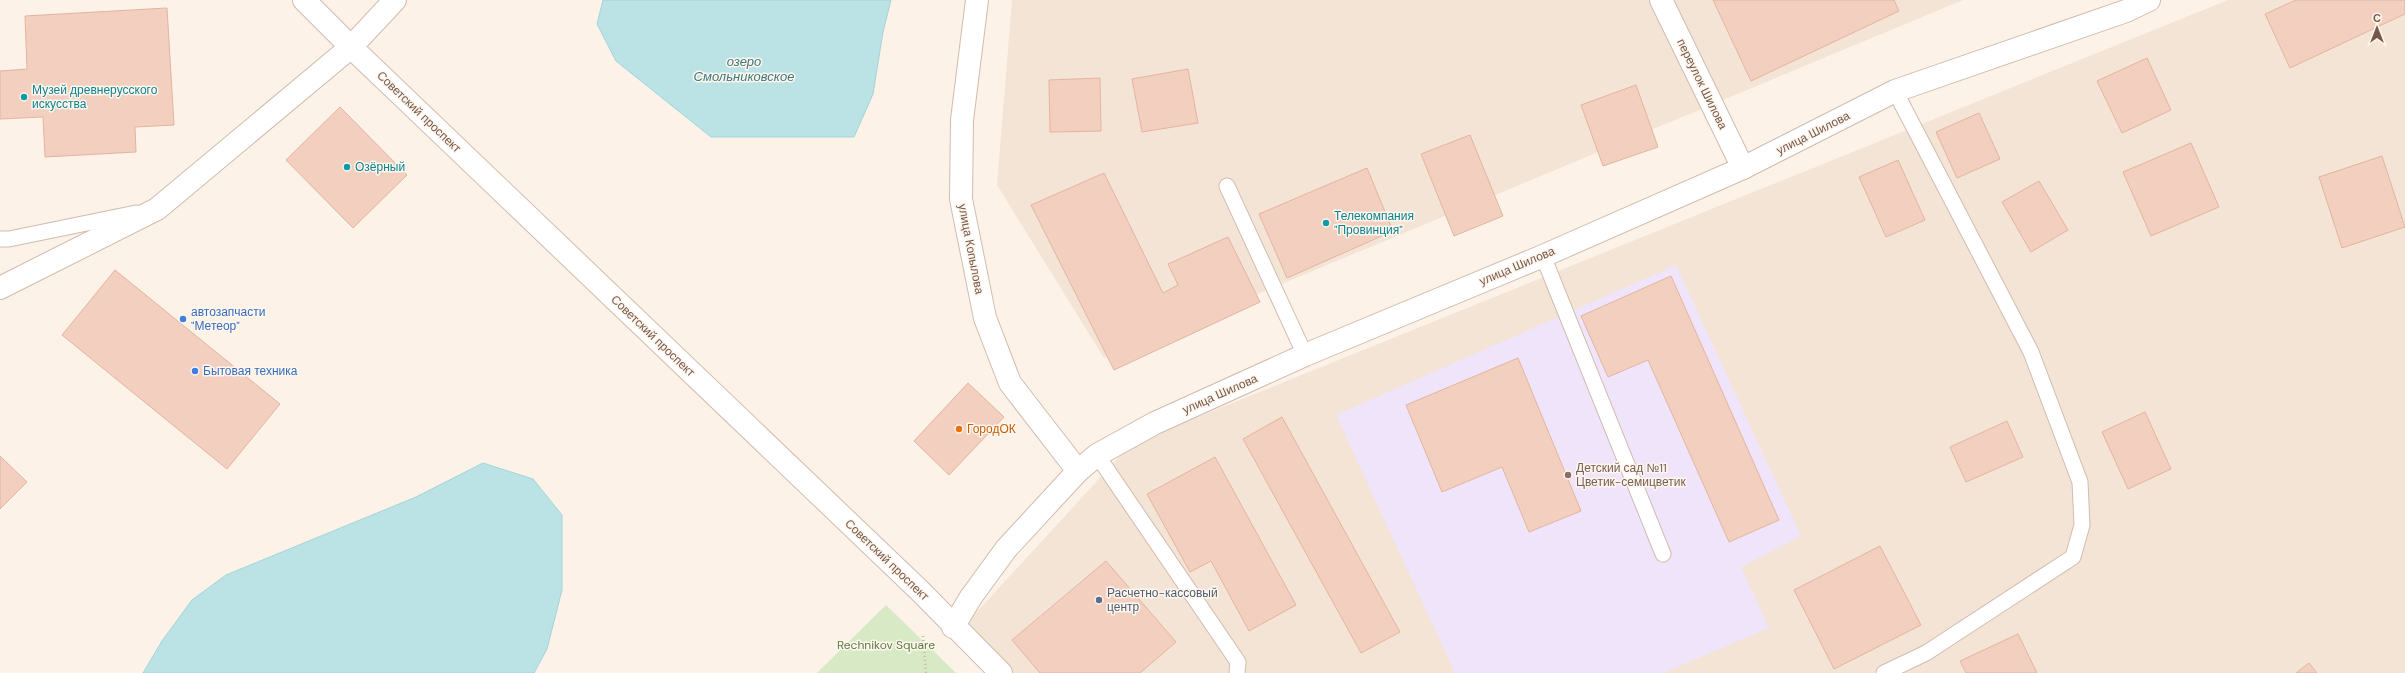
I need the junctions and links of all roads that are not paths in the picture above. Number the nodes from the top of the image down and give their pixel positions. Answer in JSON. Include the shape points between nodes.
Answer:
{"nodes":[{"id":1,"x":304,"y":0,"type":"edge"},
{"id":2,"x":395,"y":0,"type":"edge"},
{"id":3,"x":977,"y":0,"type":"edge"},
{"id":4,"x":1661,"y":0,"type":"edge"},
{"id":5,"x":2149,"y":0,"type":"edge"},
{"id":6,"x":2124,"y":6,"type":"edge"},
{"id":7,"x":351,"y":47,"type":"junction"},
{"id":8,"x":1895,"y":91,"type":"junction"},
{"id":9,"x":1742,"y":168,"type":"junction"},
{"id":10,"x":1227,"y":186,"type":"dead end"},
{"id":11,"x":157,"y":209,"type":"junction"},
{"id":12,"x":0,"y":239,"type":"edge"},
{"id":13,"x":1543,"y":256,"type":"junction"},
{"id":14,"x":0,"y":288,"type":"edge"},
{"id":15,"x":1305,"y":355,"type":"junction"},
{"id":16,"x":1097,"y":455,"type":"junction"},
{"id":17,"x":1078,"y":471,"type":"junction"},
{"id":18,"x":1663,"y":554,"type":"dead end"},
{"id":19,"x":953,"y":627,"type":"junction"},
{"id":20,"x":1001,"y":673,"type":"edge"},
{"id":21,"x":1237,"y":673,"type":"edge"},
{"id":22,"x":1884,"y":673,"type":"edge"}],
"edges":[{"from":1,"to":7,"type":"street","name":"Советский проспект"},
{"from":2,"to":7,"type":"street"},
{"from":3,"to":17,"type":"street","name":"улица Копылова","via":[[962,120],[961,199],[985,318],[1010,383]]},
{"from":4,"to":9,"type":"street","name":"переулок Шилова"},
{"from":5,"to":6,"type":"street","name":"улица Шилова"},
{"from":6,"to":8,"type":"street","name":"улица Шилова"},
{"from":7,"to":11,"type":"street"},
{"from":7,"to":19,"type":"street","name":"Советский проспект","via":[[919,590]]},
{"from":8,"to":9,"type":"street","name":"улица Шилова"},
{"from":8,"to":22,"type":"lane","via":[[2031,352],[2080,482],[2082,525],[2074,557],[1926,653]]},
{"from":9,"to":13,"type":"street","name":"улица Шилова"},
{"from":10,"to":15,"type":"lane"},
{"from":11,"to":12,"type":"lane"},
{"from":11,"to":14,"type":"street"},
{"from":13,"to":15,"type":"street","name":"улица Шилова"},
{"from":13,"to":18,"type":"lane"},
{"from":15,"to":16,"type":"street","name":"улица Шилова","via":[[1155,423]]},
{"from":16,"to":17,"type":"street","name":"улица Шилова"},
{"from":16,"to":21,"type":"lane","via":[[1238,662]]},
{"from":17,"to":19,"type":"street","name":"улица Шилова","via":[[1006,549]]},
{"from":19,"to":20,"type":"street","name":"Советский проспект"}]}
